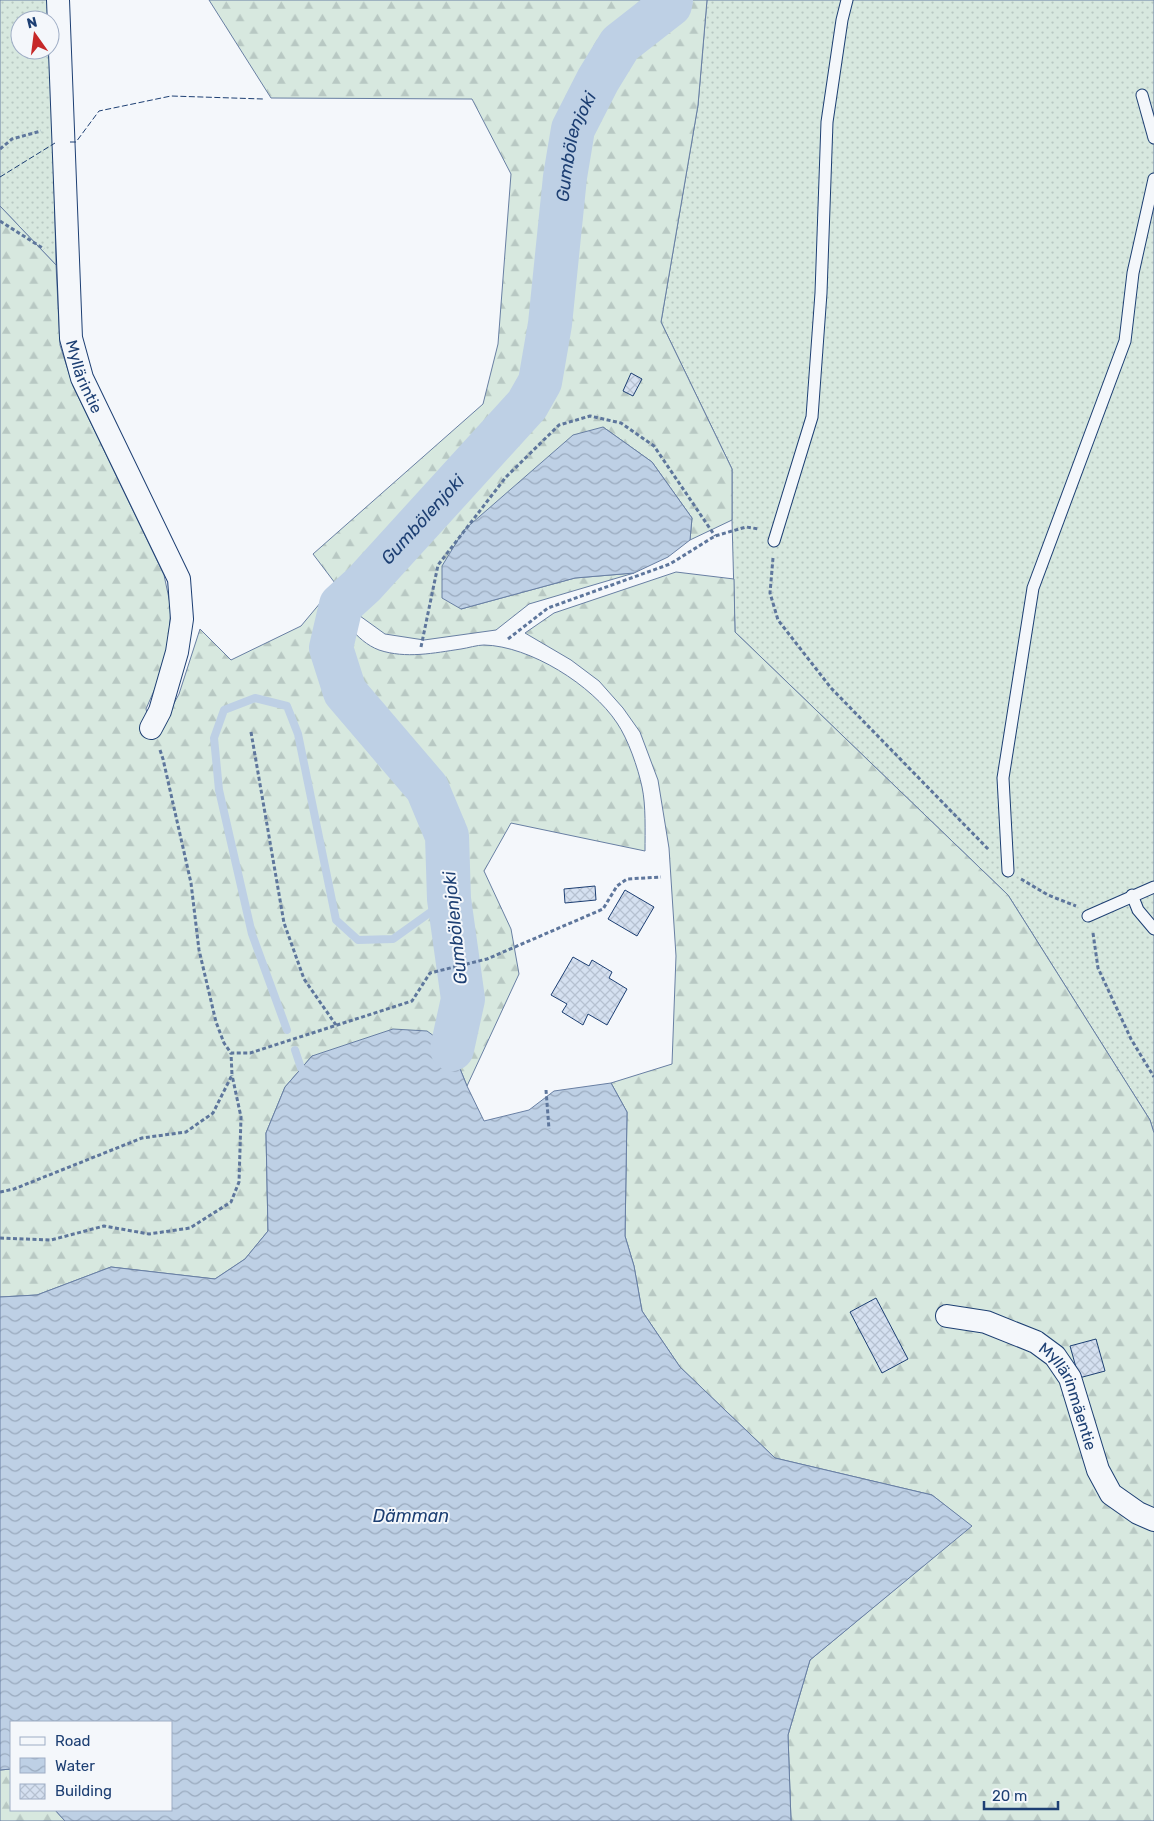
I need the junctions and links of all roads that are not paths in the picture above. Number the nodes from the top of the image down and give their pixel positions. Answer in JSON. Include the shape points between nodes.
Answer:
{"nodes":[{"id":1,"x":58,"y":0,"type":"edge"},
{"id":2,"x":848,"y":0,"type":"edge"},
{"id":3,"x":1142,"y":95,"type":"dead end"},
{"id":4,"x":1154,"y":138,"type":"edge"},
{"id":5,"x":1154,"y":179,"type":"edge"},
{"id":6,"x":774,"y":541,"type":"road end"},
{"id":7,"x":151,"y":728,"type":"road end"},
{"id":8,"x":1008,"y":871,"type":"road end"},
{"id":9,"x":1154,"y":887,"type":"edge"},
{"id":10,"x":1132,"y":895,"type":"junction"},
{"id":11,"x":1088,"y":916,"type":"road end"},
{"id":12,"x":1154,"y":929,"type":"edge"},
{"id":13,"x":948,"y":1316,"type":"dead end"},
{"id":14,"x":1154,"y":1520,"type":"edge"}],
"edges":[{"from":1,"to":7,"type":"street","name":"Myllärintie","via":[[71,338],[82,378],[179,579],[182,619],[177,652],[160,711]]},
{"from":2,"to":6,"type":"lane","via":[[842,20],[827,122],[822,293],[812,417]]},
{"from":3,"to":4,"type":"lane"},
{"from":5,"to":8,"type":"lane","via":[[1133,273],[1125,341],[1034,588],[1003,778]]},
{"from":9,"to":10,"type":"lane"},
{"from":10,"to":11,"type":"lane"},
{"from":10,"to":12,"type":"lane","via":[[1138,910]]},
{"from":13,"to":14,"type":"street","name":"Myllärinmäentie","via":[[986,1322],[1036,1342],[1055,1356],[1070,1378],[1098,1470],[1111,1494]]}]}
